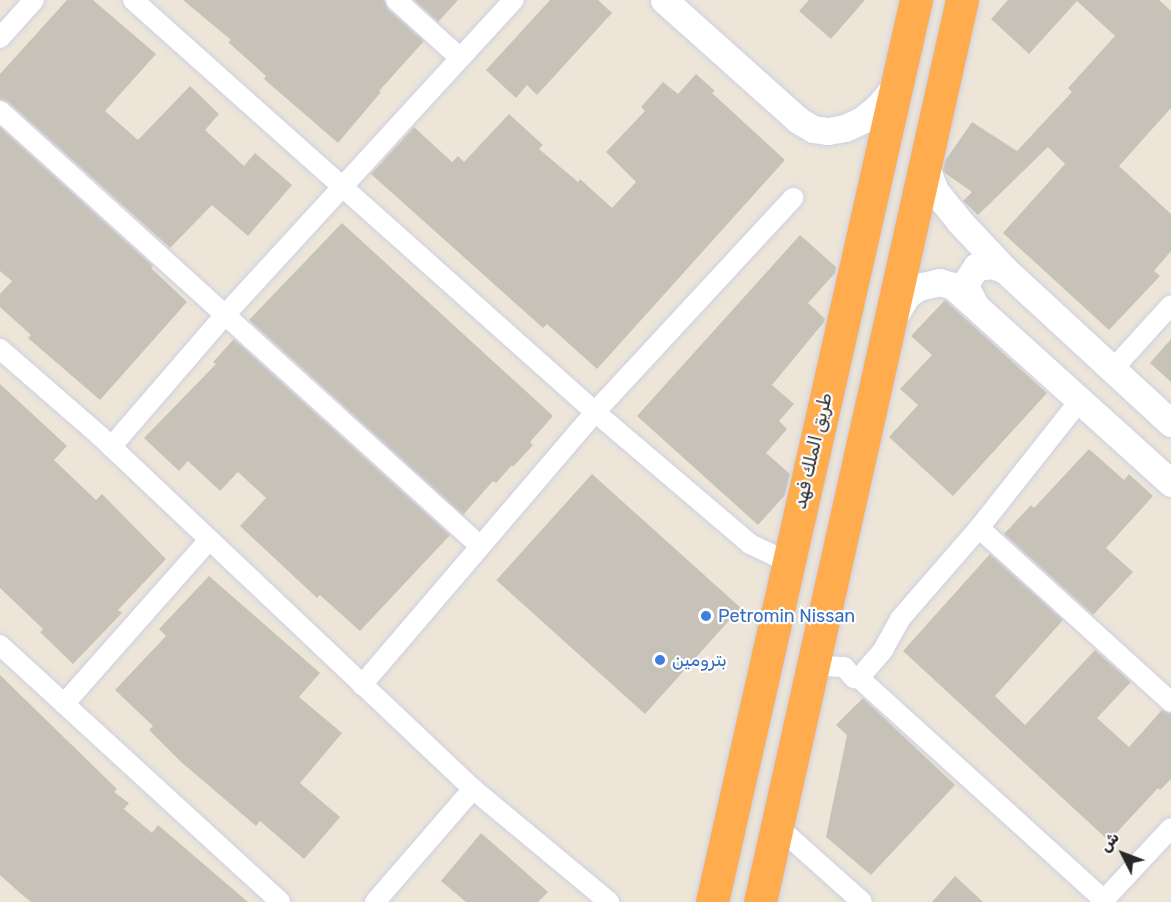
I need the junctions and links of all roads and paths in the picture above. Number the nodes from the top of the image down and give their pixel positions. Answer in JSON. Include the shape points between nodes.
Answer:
{"nodes":[{"id":1,"x":34,"y":0,"type":"edge"},
{"id":2,"x":133,"y":0,"type":"edge"},
{"id":3,"x":396,"y":0,"type":"edge"},
{"id":4,"x":514,"y":0,"type":"edge"},
{"id":5,"x":664,"y":0,"type":"edge"},
{"id":6,"x":916,"y":0,"type":"edge"},
{"id":7,"x":962,"y":0,"type":"edge"},
{"id":8,"x":0,"y":38,"type":"edge"},
{"id":9,"x":460,"y":58,"type":"junction"},
{"id":10,"x":897,"y":84,"type":"junction"},
{"id":11,"x":0,"y":111,"type":"edge"},
{"id":12,"x":925,"y":165,"type":"junction"},
{"id":13,"x":342,"y":185,"type":"junction"},
{"id":14,"x":793,"y":198,"type":"dead end"},
{"id":15,"x":1005,"y":270,"type":"junction"},
{"id":16,"x":974,"y":303,"type":"junction"},
{"id":17,"x":1171,"y":305,"type":"edge"},
{"id":18,"x":224,"y":316,"type":"junction"},
{"id":19,"x":887,"y":329,"type":"junction"},
{"id":20,"x":0,"y":349,"type":"edge"},
{"id":21,"x":1113,"y":369,"type":"junction"},
{"id":22,"x":1080,"y":400,"type":"junction"},
{"id":23,"x":595,"y":412,"type":"junction"},
{"id":24,"x":1171,"y":423,"type":"edge"},
{"id":25,"x":111,"y":447,"type":"junction"},
{"id":26,"x":1171,"y":483,"type":"edge"},
{"id":27,"x":979,"y":528,"type":"junction"},
{"id":28,"x":209,"y":540,"type":"junction"},
{"id":29,"x":479,"y":545,"type":"junction"},
{"id":30,"x":788,"y":562,"type":"junction"},
{"id":31,"x":0,"y":645,"type":"edge"},
{"id":32,"x":813,"y":665,"type":"junction"},
{"id":33,"x":859,"y":678,"type":"junction"},
{"id":34,"x":362,"y":685,"type":"junction"},
{"id":35,"x":1171,"y":702,"type":"edge"},
{"id":36,"x":64,"y":704,"type":"junction"},
{"id":37,"x":473,"y":789,"type":"junction"},
{"id":38,"x":776,"y":825,"type":"junction"},
{"id":39,"x":1171,"y":828,"type":"edge"},
{"id":40,"x":1104,"y":901,"type":"edge"},
{"id":41,"x":280,"y":902,"type":"edge"},
{"id":42,"x":375,"y":902,"type":"edge"},
{"id":43,"x":609,"y":902,"type":"edge"},
{"id":44,"x":712,"y":902,"type":"edge"},
{"id":45,"x":760,"y":902,"type":"edge"},
{"id":46,"x":862,"y":902,"type":"edge"}],
"edges":[{"from":1,"to":8,"type":"street"},
{"from":2,"to":13,"type":"street"},
{"from":3,"to":9,"type":"street"},
{"from":4,"to":9,"type":"street"},
{"from":5,"to":10,"type":"street","via":[[798,120],[813,129],[845,128],[862,120]]},
{"from":6,"to":10,"type":"highway","name":"طريق الملك فهد"},
{"from":7,"to":12,"type":"highway"},
{"from":9,"to":13,"type":"street"},
{"from":10,"to":30,"type":"highway","name":"طريق الملك فهد"},
{"from":11,"to":18,"type":"street"},
{"from":12,"to":15,"type":"street","via":[[935,191]]},
{"from":12,"to":19,"type":"highway"},
{"from":13,"to":18,"type":"street"},
{"from":13,"to":23,"type":"street"},
{"from":14,"to":23,"type":"street"},
{"from":15,"to":16,"type":"street","via":[[992,265],[976,267],[967,281]]},
{"from":15,"to":21,"type":"street"},
{"from":16,"to":19,"type":"street","via":[[952,286],[928,283],[907,295]]},
{"from":16,"to":22,"type":"street"},
{"from":17,"to":21,"type":"street"},
{"from":18,"to":25,"type":"street"},
{"from":18,"to":29,"type":"street"},
{"from":19,"to":32,"type":"highway"},
{"from":20,"to":25,"type":"street"},
{"from":21,"to":24,"type":"street"},
{"from":22,"to":26,"type":"street"},
{"from":22,"to":27,"type":"street"},
{"from":23,"to":29,"type":"street"},
{"from":23,"to":30,"type":"street","via":[[750,544]]},
{"from":25,"to":28,"type":"street"},
{"from":27,"to":33,"type":"street","via":[[900,619],[884,650]]},
{"from":27,"to":35,"type":"street"},
{"from":28,"to":34,"type":"street"},
{"from":28,"to":36,"type":"street"},
{"from":29,"to":34,"type":"street"},
{"from":30,"to":44,"type":"highway","name":"طريق الملك فهد"},
{"from":31,"to":36,"type":"street"},
{"from":32,"to":33,"type":"street","via":[[844,667]]},
{"from":32,"to":38,"type":"highway"},
{"from":33,"to":40,"type":"street"},
{"from":34,"to":37,"type":"street"},
{"from":36,"to":41,"type":"street"},
{"from":37,"to":42,"type":"street"},
{"from":37,"to":43,"type":"street"},
{"from":38,"to":45,"type":"highway"},
{"from":38,"to":46,"type":"street"},
{"from":39,"to":40,"type":"street"}]}
